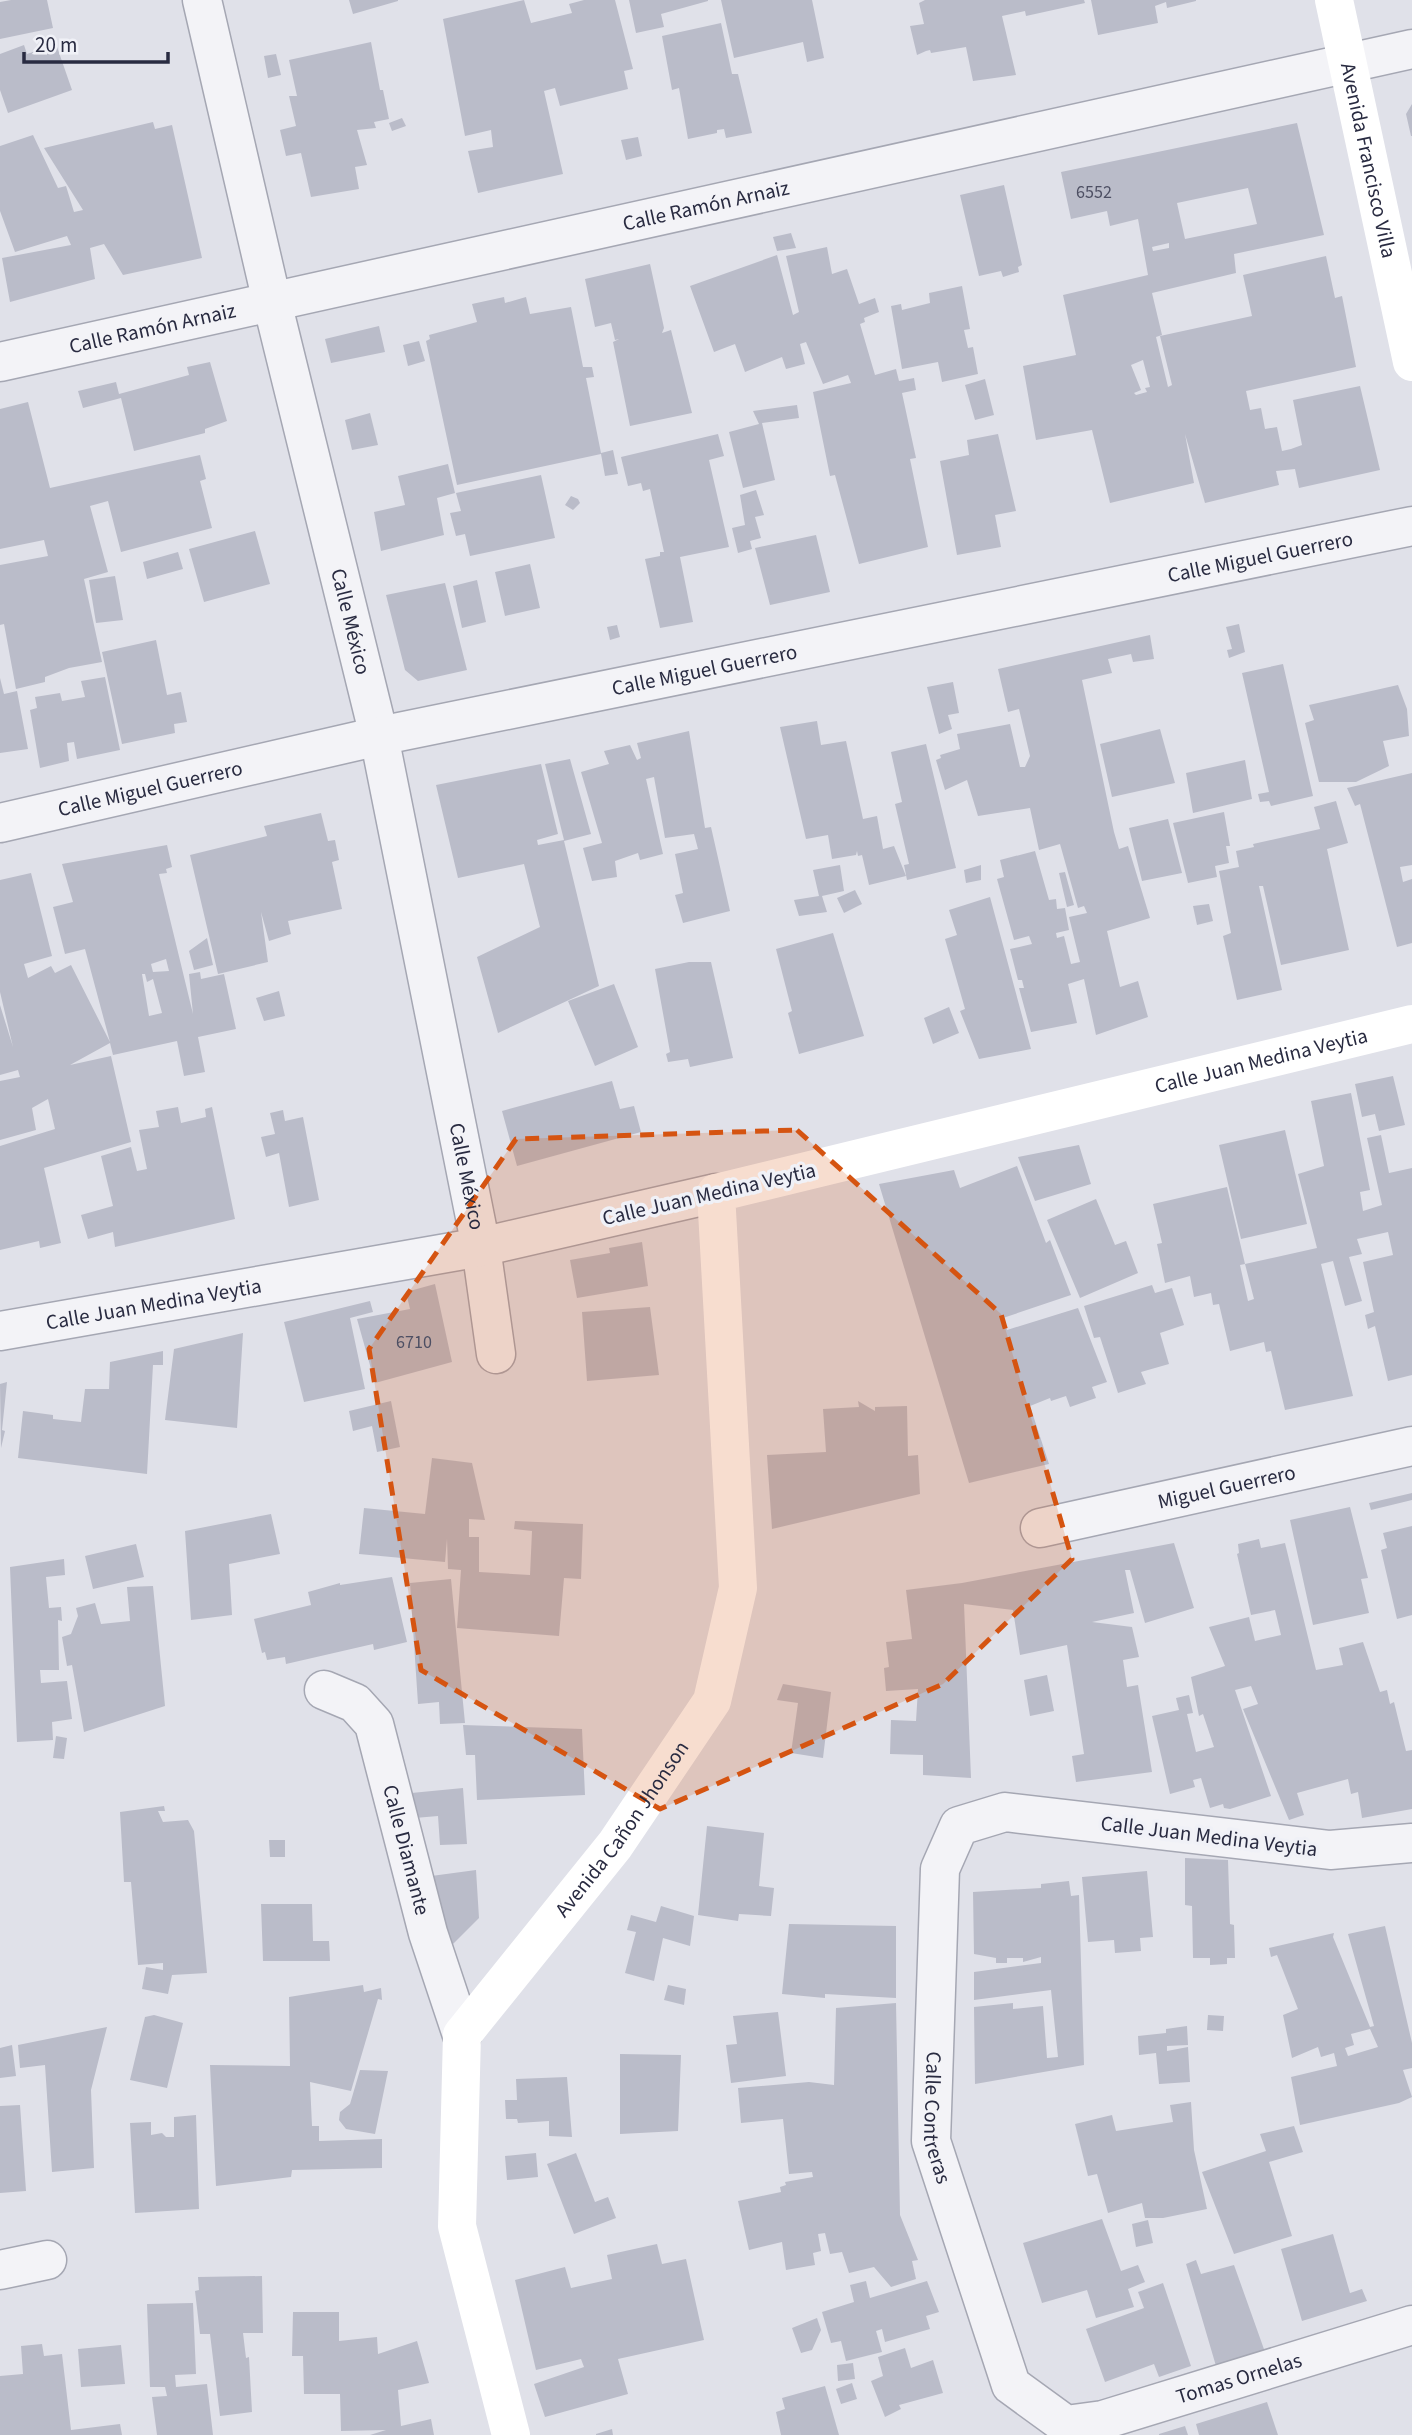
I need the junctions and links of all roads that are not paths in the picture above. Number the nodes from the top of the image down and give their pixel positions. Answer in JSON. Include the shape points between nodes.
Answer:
{"nodes":[{"id":1,"x":202,"y":0,"type":"edge"},
{"id":2,"x":1334,"y":0,"type":"edge"},
{"id":3,"x":1412,"y":49,"type":"edge"},
{"id":4,"x":1347,"y":64,"type":"junction"},
{"id":5,"x":272,"y":302,"type":"junction"},
{"id":6,"x":0,"y":362,"type":"edge"},
{"id":7,"x":1412,"y":362,"type":"edge"},
{"id":8,"x":1412,"y":526,"type":"edge"},
{"id":9,"x":379,"y":736,"type":"junction"},
{"id":10,"x":0,"y":823,"type":"edge"},
{"id":11,"x":1412,"y":1024,"type":"edge"},
{"id":12,"x":716,"y":1193,"type":"junction"},
{"id":13,"x":481,"y":1247,"type":"junction"},
{"id":14,"x":0,"y":1331,"type":"edge"},
{"id":15,"x":496,"y":1354,"type":"dead end"},
{"id":16,"x":1412,"y":1446,"type":"edge"},
{"id":17,"x":1040,"y":1528,"type":"dead end"},
{"id":18,"x":324,"y":1690,"type":"dead end"},
{"id":19,"x":1006,"y":1812,"type":"joint"},
{"id":20,"x":1412,"y":1843,"type":"edge"},
{"id":21,"x":462,"y":2035,"type":"junction"},
{"id":22,"x":47,"y":2260,"type":"dead end"},
{"id":23,"x":0,"y":2270,"type":"edge"},
{"id":24,"x":1412,"y":2325,"type":"edge"},
{"id":25,"x":1066,"y":2425,"type":"joint"},
{"id":26,"x":511,"y":2435,"type":"edge"}],
"edges":[{"from":1,"to":5,"type":"street","name":"Calle México"},
{"from":2,"to":4,"type":"main road","name":"Avenida Francisco Villa"},
{"from":3,"to":4,"type":"street","name":"Calle Ramón Arnaiz"},
{"from":4,"to":5,"type":"street","name":"Calle Ramón Arnaiz"},
{"from":4,"to":7,"type":"main road","name":"Avenida Francisco Villa"},
{"from":5,"to":6,"type":"street","name":"Calle Ramón Arnaiz"},
{"from":5,"to":9,"type":"street","name":"Calle México"},
{"from":8,"to":9,"type":"street","name":"Calle Miguel Guerrero"},
{"from":9,"to":10,"type":"street","name":"Calle Miguel Guerrero"},
{"from":9,"to":13,"type":"street","name":"Calle México"},
{"from":11,"to":12,"type":"main road","name":"Calle Juan Medina Veytia"},
{"from":12,"to":13,"type":"street","name":"Calle Juan Medina Veytia"},
{"from":12,"to":21,"type":"main road","name":"Avenida Cañon Jhonson","via":[[738,1588],[712,1701],[615,1845]]},
{"from":13,"to":14,"type":"street","name":"Calle Juan Medina Veytia"},
{"from":13,"to":15,"type":"street","name":"Calle México"},
{"from":16,"to":17,"type":"street","name":"Miguel Guerrero"},
{"from":18,"to":21,"type":"street","name":"Calle Diamante","via":[[355,1703],[374,1724],[428,1933]]},
{"from":19,"to":20,"type":"street","name":"Calle Juan Medina Veytia","via":[[1330,1850]]},
{"from":19,"to":25,"type":"street","name":"Calle Contreras","via":[[958,1826],[940,1869],[931,2141],[1011,2385]]},
{"from":21,"to":26,"type":"main road","via":[[457,2226]]},
{"from":22,"to":23,"type":"street"},
{"from":24,"to":25,"type":"street","name":"Tomas Ornelas","via":[[1103,2420]]}]}
